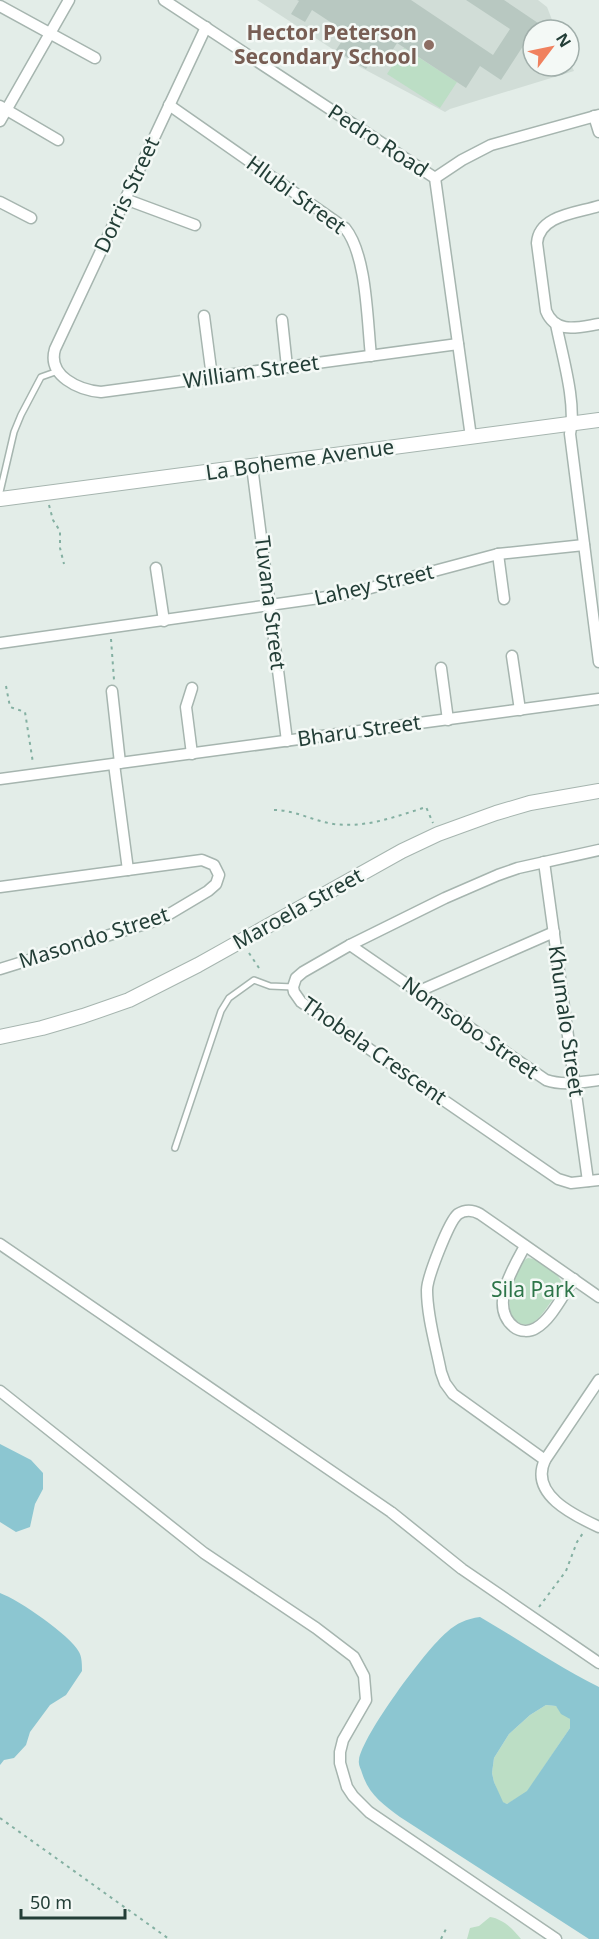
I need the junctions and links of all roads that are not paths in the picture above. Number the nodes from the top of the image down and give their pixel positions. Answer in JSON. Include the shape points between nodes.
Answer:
{"nodes":[{"id":1,"x":69,"y":0,"type":"edge"},
{"id":2,"x":165,"y":0,"type":"edge"},
{"id":3,"x":0,"y":6,"type":"edge"},
{"id":4,"x":206,"y":27,"type":"junction"},
{"id":5,"x":50,"y":34,"type":"junction"},
{"id":6,"x":95,"y":58,"type":"dead end"},
{"id":7,"x":169,"y":105,"type":"junction"},
{"id":8,"x":3,"y":108,"type":"edge"},
{"id":9,"x":597,"y":116,"type":"edge"},
{"id":10,"x":0,"y":121,"type":"edge"},
{"id":11,"x":599,"y":132,"type":"edge"},
{"id":12,"x":58,"y":140,"type":"dead end"},
{"id":13,"x":435,"y":178,"type":"junction"},
{"id":14,"x":125,"y":199,"type":"junction"},
{"id":15,"x":0,"y":202,"type":"edge"},
{"id":16,"x":599,"y":206,"type":"edge"},
{"id":17,"x":31,"y":218,"type":"dead end"},
{"id":18,"x":195,"y":225,"type":"dead end"},
{"id":19,"x":204,"y":316,"type":"dead end"},
{"id":20,"x":282,"y":320,"type":"dead end"},
{"id":21,"x":556,"y":324,"type":"junction"},
{"id":22,"x":599,"y":324,"type":"edge"},
{"id":23,"x":458,"y":344,"type":"junction"},
{"id":24,"x":371,"y":356,"type":"junction"},
{"id":25,"x":56,"y":367,"type":"junction"},
{"id":26,"x":287,"y":367,"type":"junction"},
{"id":27,"x":212,"y":377,"type":"junction"},
{"id":28,"x":599,"y":420,"type":"edge"},
{"id":29,"x":572,"y":424,"type":"junction"},
{"id":30,"x":471,"y":437,"type":"junction"},
{"id":31,"x":252,"y":466,"type":"junction"},
{"id":32,"x":0,"y":492,"type":"edge"},
{"id":33,"x":0,"y":499,"type":"edge"},
{"id":34,"x":584,"y":545,"type":"junction"},
{"id":35,"x":498,"y":554,"type":"junction"},
{"id":36,"x":599,"y":561,"type":"edge"},
{"id":37,"x":586,"y":563,"type":"junction"},
{"id":38,"x":156,"y":568,"type":"dead end"},
{"id":39,"x":504,"y":599,"type":"dead end"},
{"id":40,"x":270,"y":606,"type":"junction"},
{"id":41,"x":164,"y":621,"type":"junction"},
{"id":42,"x":0,"y":643,"type":"edge"},
{"id":43,"x":513,"y":656,"type":"dead end"},
{"id":44,"x":599,"y":662,"type":"edge"},
{"id":45,"x":441,"y":668,"type":"dead end"},
{"id":46,"x":192,"y":688,"type":"dead end"},
{"id":47,"x":112,"y":691,"type":"road end"},
{"id":48,"x":599,"y":699,"type":"edge"},
{"id":49,"x":520,"y":710,"type":"junction"},
{"id":50,"x":448,"y":720,"type":"junction"},
{"id":51,"x":287,"y":741,"type":"junction"},
{"id":52,"x":192,"y":754,"type":"junction"},
{"id":53,"x":117,"y":764,"type":"junction"},
{"id":54,"x":0,"y":779,"type":"edge"},
{"id":55,"x":599,"y":790,"type":"edge"},
{"id":56,"x":599,"y":850,"type":"edge"},
{"id":57,"x":544,"y":862,"type":"junction"},
{"id":58,"x":128,"y":870,"type":"junction"},
{"id":59,"x":0,"y":887,"type":"edge"},
{"id":60,"x":554,"y":932,"type":"junction"},
{"id":61,"x":350,"y":945,"type":"junction"},
{"id":62,"x":0,"y":969,"type":"edge"},
{"id":63,"x":293,"y":987,"type":"junction"},
{"id":64,"x":417,"y":992,"type":"junction"},
{"id":65,"x":0,"y":1037,"type":"edge"},
{"id":66,"x":599,"y":1080,"type":"edge"},
{"id":67,"x":574,"y":1083,"type":"junction"},
{"id":68,"x":175,"y":1148,"type":"dead end"},
{"id":69,"x":593,"y":1180,"type":"edge"},
{"id":70,"x":0,"y":1244,"type":"edge"},
{"id":71,"x":525,"y":1246,"type":"junction"},
{"id":72,"x":573,"y":1279,"type":"junction"},
{"id":73,"x":599,"y":1297,"type":"edge"},
{"id":74,"x":599,"y":1380,"type":"edge"},
{"id":75,"x":0,"y":1391,"type":"edge"},
{"id":76,"x":545,"y":1460,"type":"junction"},
{"id":77,"x":599,"y":1527,"type":"edge"},
{"id":78,"x":599,"y":1664,"type":"edge"},
{"id":79,"x":556,"y":1939,"type":"edge"}],
"edges":[{"from":1,"to":5,"type":"street"},
{"from":2,"to":4,"type":"street","name":"Pedro Road"},
{"from":3,"to":5,"type":"street"},
{"from":4,"to":7,"type":"street","name":"Dorris Street"},
{"from":4,"to":13,"type":"street","name":"Pedro Road"},
{"from":5,"to":6,"type":"street"},
{"from":5,"to":8,"type":"street"},
{"from":7,"to":14,"type":"street","name":"Dorris Street"},
{"from":7,"to":24,"type":"street","name":"Hlubi Street","via":[[345,228],[356,247],[361,269]]},
{"from":8,"to":10,"type":"street"},
{"from":8,"to":12,"type":"street"},
{"from":9,"to":11,"type":"street"},
{"from":9,"to":13,"type":"street","via":[[491,145]]},
{"from":13,"to":23,"type":"street","name":"Pedro Road"},
{"from":14,"to":18,"type":"street"},
{"from":14,"to":25,"type":"street","name":"Dorris Street","via":[[55,349]]},
{"from":15,"to":17,"type":"street"},
{"from":16,"to":21,"type":"street","via":[[552,220],[538,233],[546,311]]},
{"from":19,"to":27,"type":"street"},
{"from":20,"to":26,"type":"street"},
{"from":21,"to":22,"type":"street","via":[[566,328]]},
{"from":21,"to":29,"type":"street"},
{"from":23,"to":24,"type":"street","name":"William Street"},
{"from":23,"to":30,"type":"street","name":"Pedro Road"},
{"from":24,"to":26,"type":"street","name":"William Street"},
{"from":25,"to":27,"type":"street","name":"William Street","via":[[68,381],[101,392]]},
{"from":25,"to":32,"type":"lane","via":[[41,377],[21,415]]},
{"from":26,"to":27,"type":"street","name":"William Street"},
{"from":28,"to":29,"type":"street","name":"La Boheme Avenue"},
{"from":29,"to":30,"type":"street","name":"La Boheme Avenue"},
{"from":29,"to":34,"type":"street"},
{"from":30,"to":31,"type":"street","name":"La Boheme Avenue"},
{"from":31,"to":33,"type":"street","name":"La Boheme Avenue"},
{"from":31,"to":40,"type":"street","name":"Tuvana Street"},
{"from":34,"to":35,"type":"street","name":"Lahey Street"},
{"from":34,"to":37,"type":"street"},
{"from":35,"to":39,"type":"street"},
{"from":35,"to":40,"type":"street","name":"Lahey Street","via":[[348,594]]},
{"from":36,"to":37,"type":"street"},
{"from":37,"to":44,"type":"street"},
{"from":38,"to":41,"type":"street"},
{"from":40,"to":41,"type":"street","name":"Lahey Street"},
{"from":40,"to":51,"type":"street","name":"Tuvana Street"},
{"from":41,"to":42,"type":"street","name":"Lahey Street"},
{"from":43,"to":49,"type":"street"},
{"from":45,"to":50,"type":"street"},
{"from":46,"to":52,"type":"street","via":[[186,707]]},
{"from":47,"to":53,"type":"street"},
{"from":48,"to":49,"type":"street","name":"Bharu Street"},
{"from":49,"to":50,"type":"street","name":"Bharu Street"},
{"from":50,"to":51,"type":"street","name":"Bharu Street"},
{"from":51,"to":52,"type":"street","name":"Bharu Street"},
{"from":52,"to":53,"type":"street","name":"Bharu Street"},
{"from":53,"to":54,"type":"street","name":"Bharu Street"},
{"from":53,"to":58,"type":"street"},
{"from":55,"to":65,"type":"street","name":"Maroela Street","via":[[519,807],[438,834],[129,1000]]},
{"from":56,"to":57,"type":"street","name":"Thobela Crescent"},
{"from":57,"to":60,"type":"street","name":"Khumalo Street"},
{"from":57,"to":61,"type":"street","name":"Thobela Crescent","via":[[477,883]]},
{"from":58,"to":59,"type":"street","name":"Masondo Street"},
{"from":58,"to":62,"type":"street","name":"Masondo Street","via":[[202,860],[214,865],[219,875],[208,891],[162,919]]},
{"from":60,"to":64,"type":"street"},
{"from":60,"to":67,"type":"street","name":"Khumalo Street"},
{"from":61,"to":63,"type":"street","name":"Thobela Crescent","via":[[300,974]]},
{"from":61,"to":64,"type":"street","name":"Nomsobo Street"},
{"from":63,"to":68,"type":"lane","via":[[270,986],[254,980],[229,998],[221,1011]]},
{"from":63,"to":69,"type":"street","name":"Thobela Crescent","via":[[301,1002],[558,1179],[571,1183]]},
{"from":64,"to":67,"type":"street","name":"Nomsobo Street","via":[[541,1078],[553,1083]]},
{"from":66,"to":67,"type":"street","name":"Nomsobo Street"},
{"from":67,"to":69,"type":"street","name":"Khumalo Street"},
{"from":70,"to":78,"type":"street","via":[[391,1512],[462,1569]]},
{"from":71,"to":72,"type":"street"},
{"from":71,"to":72,"type":"street","via":[[503,1301],[508,1321],[518,1329],[531,1330],[542,1323]]},
{"from":71,"to":76,"type":"street","via":[[476,1212],[462,1212],[453,1220],[431,1270],[427,1294],[441,1372],[448,1388]]},
{"from":72,"to":73,"type":"street"},
{"from":74,"to":76,"type":"street"},
{"from":75,"to":79,"type":"street","via":[[204,1553],[354,1657],[364,1676],[366,1700],[340,1752],[342,1776],[353,1796],[369,1812]]},
{"from":76,"to":77,"type":"street","via":[[540,1474],[545,1491]]}]}
